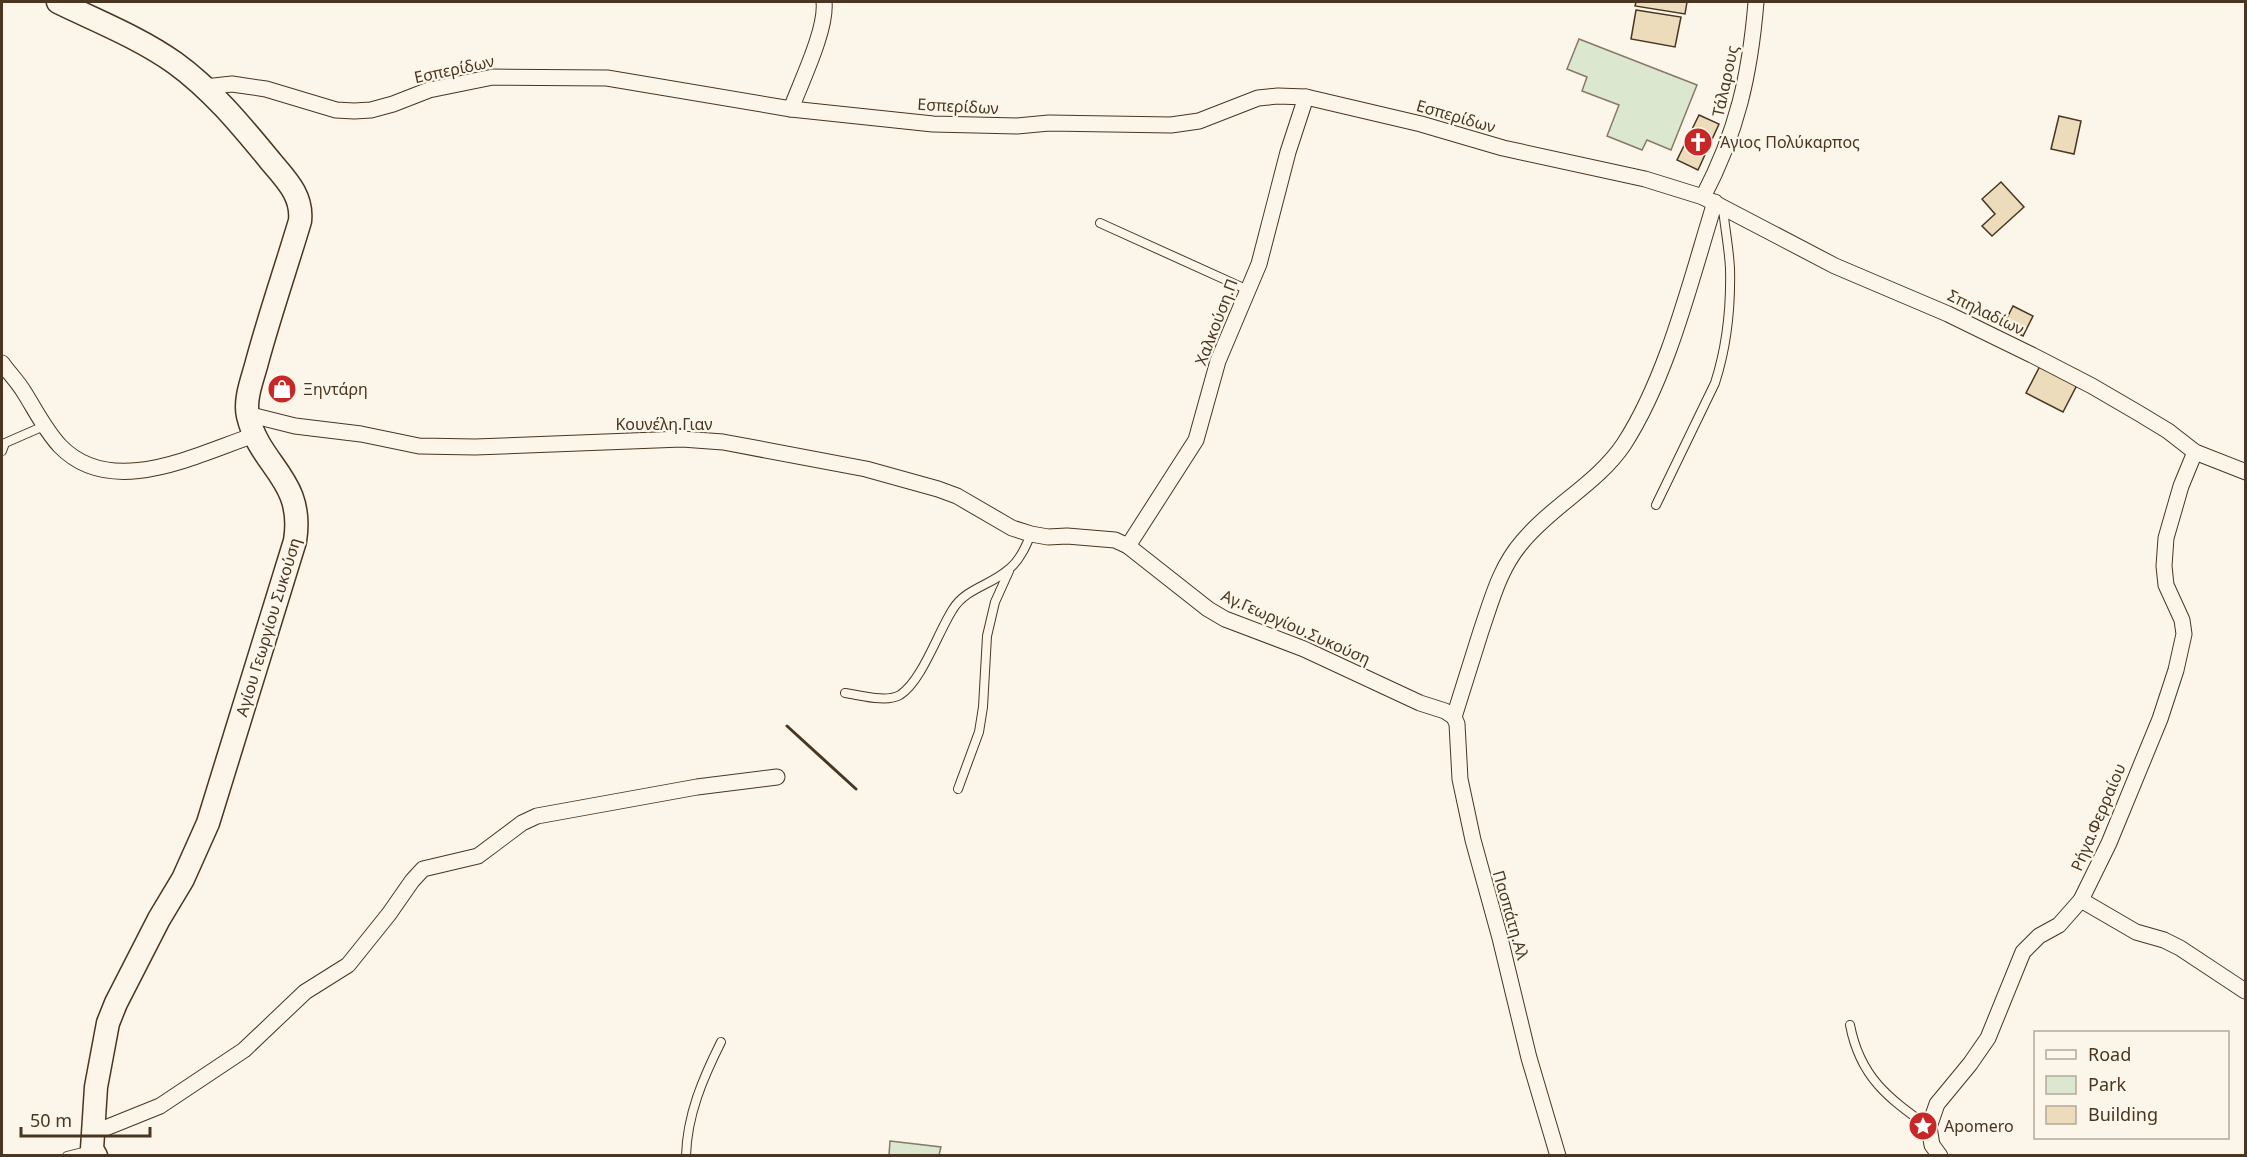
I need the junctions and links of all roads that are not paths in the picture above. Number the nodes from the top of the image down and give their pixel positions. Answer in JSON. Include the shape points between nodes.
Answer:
{"nodes":[{"id":1,"x":57,"y":2,"type":"edge"},
{"id":2,"x":824,"y":2,"type":"edge"},
{"id":3,"x":1756,"y":2,"type":"edge"},
{"id":4,"x":205,"y":87,"type":"junction"},
{"id":5,"x":1306,"y":97,"type":"junction"},
{"id":6,"x":791,"y":109,"type":"junction"},
{"id":7,"x":1714,"y":202,"type":"junction"},
{"id":8,"x":1100,"y":223,"type":"dead end"},
{"id":9,"x":1248,"y":290,"type":"junction"},
{"id":10,"x":2,"y":363,"type":"edge"},
{"id":11,"x":248,"y":414,"type":"junction"},
{"id":12,"x":44,"y":426,"type":"junction"},
{"id":13,"x":255,"y":435,"type":"junction"},
{"id":14,"x":2,"y":451,"type":"edge"},
{"id":15,"x":2195,"y":452,"type":"junction"},
{"id":16,"x":2246,"y":472,"type":"edge"},
{"id":17,"x":1656,"y":505,"type":"dead end"},
{"id":18,"x":1031,"y":534,"type":"junction"},
{"id":19,"x":1067,"y":536,"type":"joint"},
{"id":20,"x":1128,"y":546,"type":"junction"},
{"id":21,"x":1009,"y":570,"type":"junction"},
{"id":22,"x":845,"y":693,"type":"dead end"},
{"id":23,"x":1454,"y":717,"type":"junction"},
{"id":24,"x":777,"y":777,"type":"dead end"},
{"id":25,"x":957,"y":789,"type":"dead end"},
{"id":26,"x":2081,"y":900,"type":"junction"},
{"id":27,"x":2245,"y":991,"type":"edge"},
{"id":28,"x":1850,"y":1025,"type":"dead end"},
{"id":29,"x":721,"y":1042,"type":"dead end"},
{"id":30,"x":1929,"y":1126,"type":"junction"},
{"id":31,"x":94,"y":1146,"type":"edge"},
{"id":32,"x":67,"y":1155,"type":"edge"},
{"id":33,"x":686,"y":1155,"type":"edge"},
{"id":34,"x":1558,"y":1155,"type":"edge"},
{"id":35,"x":1940,"y":1155,"type":"edge"}],
"edges":[{"from":1,"to":4,"type":"main road","name":"Αγίου Γεωργίου Συκούση","via":[[159,53]]},
{"from":2,"to":6,"type":"street","via":[[819,33]]},
{"from":3,"to":7,"type":"street","name":"Τάλαρους","via":[[1744,92]]},
{"from":4,"to":6,"type":"street","name":"Εσπερίδων","via":[[257,87],[336,110],[354,111],[371,110],[429,90],[493,77],[560,76],[607,78]]},
{"from":4,"to":11,"type":"main road","name":"Αγίου Γεωργίου Συκούση","via":[[295,192],[301,211],[248,397]]},
{"from":5,"to":6,"type":"street","name":"Εσπερίδων","via":[[1258,98],[1199,121],[1171,125],[933,124]]},
{"from":5,"to":7,"type":"street","name":"Εσπερίδων","via":[[1503,148],[1645,179]]},
{"from":5,"to":9,"type":"street","name":"Χαλκούση.Π","via":[[1259,264]]},
{"from":7,"to":15,"type":"street","name":"Σπηλαδίων","via":[[1836,266],[1948,314],[2052,365],[2149,420]]},
{"from":7,"to":17,"type":"lane","via":[[1730,267],[1727,335],[1715,382]]},
{"from":7,"to":23,"type":"street","name":"Τάλαρους","via":[[1650,397],[1623,445],[1595,477],[1522,542],[1499,577]]},
{"from":8,"to":9,"type":"lane"},
{"from":9,"to":20,"type":"street","name":"Χαλκούση.Π","via":[[1218,361],[1196,440]]},
{"from":10,"to":12,"type":"street"},
{"from":11,"to":13,"type":"main road","name":"Αγίου Γεωργίου Συκούση"},
{"from":11,"to":18,"type":"street","name":"Κουνέλη.Γιαν","via":[[295,426],[419,446],[682,439],[751,447],[866,469],[938,489]]},
{"from":12,"to":13,"type":"street","via":[[72,458],[114,471],[162,467]]},
{"from":12,"to":14,"type":"lane","via":[[5,443]]},
{"from":13,"to":31,"type":"main road","name":"Αγίου Γεωργίου Συκούση","via":[[295,503],[295,541],[208,823],[108,1023],[96,1087]]},
{"from":15,"to":16,"type":"street","name":"Σπηλαδίων"},
{"from":15,"to":26,"type":"street","name":"Ρήγα.Φερραίου","via":[[2169,528],[2164,566],[2169,596],[2182,620],[2181,653],[2160,719]]},
{"from":18,"to":19,"type":"street","name":"Κουνέλη.Γιαν"},
{"from":18,"to":21,"type":"lane"},
{"from":19,"to":20,"type":"street","name":"Αγ.Γεωργίου.Συκούση","via":[[1115,540]]},
{"from":20,"to":23,"type":"street","name":"Αγ.Γεωργίου.Συκούση","via":[[1226,619],[1304,649]]},
{"from":21,"to":22,"type":"lane","via":[[967,594],[954,607],[913,683],[899,696]]},
{"from":21,"to":25,"type":"lane","via":[[995,602],[987,636],[979,732]]},
{"from":23,"to":34,"type":"street","name":"Πασπάτη.Αλ","via":[[1459,731],[1460,779],[1473,840]]},
{"from":24,"to":31,"type":"street","via":[[537,816],[478,856],[423,869],[348,965],[305,992],[244,1050]]},
{"from":26,"to":27,"type":"street","via":[[2136,932],[2180,948]]},
{"from":26,"to":30,"type":"street","name":"Ρήγα.Φερραίου","via":[[2059,925],[2022,952],[1988,1038],[1937,1104]]},
{"from":28,"to":30,"type":"lane","via":[[1854,1047],[1870,1076],[1895,1102]]},
{"from":29,"to":33,"type":"lane","via":[[693,1107]]},
{"from":30,"to":35,"type":"street","via":[[1932,1145]]},
{"from":31,"to":32,"type":"lane"}]}
